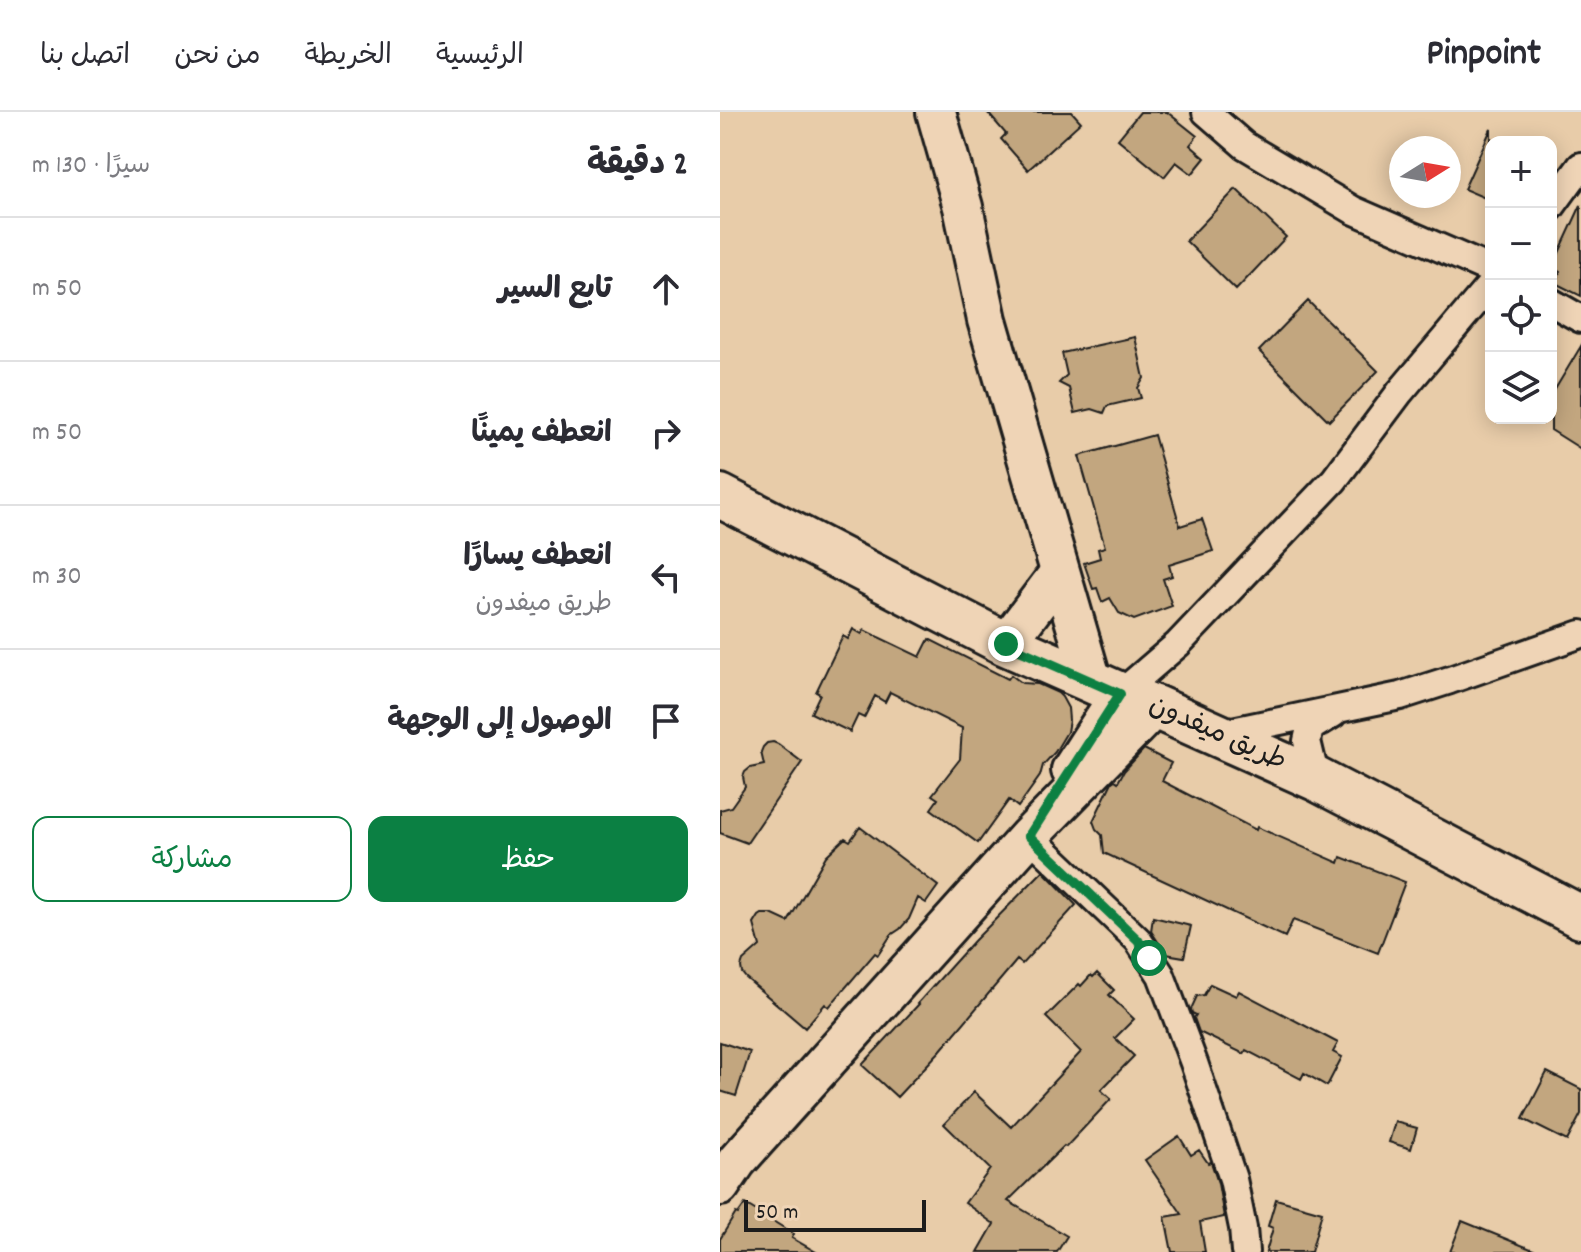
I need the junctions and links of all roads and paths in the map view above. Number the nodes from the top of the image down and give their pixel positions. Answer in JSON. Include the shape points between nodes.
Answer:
{"nodes":[{"id":1,"x":936,"y":112,"type":"edge"},
{"id":2,"x":1206,"y":112,"type":"edge"},
{"id":3,"x":1581,"y":166,"type":"edge"},
{"id":4,"x":1557,"y":199,"type":"edge"},
{"id":5,"x":1485,"y":267,"type":"edge"},
{"id":6,"x":1485,"y":291,"type":"edge"},
{"id":7,"x":1557,"y":305,"type":"edge"},
{"id":8,"x":1581,"y":319,"type":"edge"},
{"id":9,"x":720,"y":496,"type":"edge"},
{"id":10,"x":1060,"y":572,"type":"junction"},
{"id":11,"x":1581,"y":634,"type":"edge"},
{"id":12,"x":1006,"y":644,"type":"junction"},
{"id":13,"x":1178,"y":644,"type":"junction"},
{"id":14,"x":1122,"y":694,"type":"junction"},
{"id":15,"x":1343,"y":708,"type":"junction"},
{"id":16,"x":1218,"y":734,"type":"junction"},
{"id":17,"x":1316,"y":779,"type":"junction"},
{"id":18,"x":1029,"y":836,"type":"junction"},
{"id":19,"x":1581,"y":917,"type":"edge"},
{"id":20,"x":720,"y":1186,"type":"edge"},
{"id":21,"x":1245,"y":1252,"type":"edge"}],
"edges":[{"from":1,"to":10,"type":"street","via":[[987,320]]},
{"from":2,"to":5,"type":"street","via":[[1244,145],[1353,210]]},
{"from":3,"to":4,"type":"street"},
{"from":6,"to":13,"type":"street","via":[[1334,480]]},
{"from":7,"to":8,"type":"street"},
{"from":9,"to":12,"type":"main road","name":"طريق ميفدون"},
{"from":10,"to":12,"type":"street"},
{"from":10,"to":14,"type":"street"},
{"from":11,"to":15,"type":"street","via":[[1400,696]]},
{"from":12,"to":14,"type":"main road","name":"طريق ميفدون"},
{"from":13,"to":14,"type":"street"},
{"from":13,"to":14,"type":"street"},
{"from":14,"to":16,"type":"main road","name":"طريق ميفدون"},
{"from":14,"to":18,"type":"street"},
{"from":15,"to":16,"type":"street"},
{"from":15,"to":17,"type":"street","via":[[1310,728],[1307,741]]},
{"from":16,"to":17,"type":"main road","name":"طريق ميفدون"},
{"from":17,"to":19,"type":"main road","name":"طريق ميفدون"},
{"from":18,"to":20,"type":"street"},
{"from":18,"to":21,"type":"street","via":[[1138,940],[1161,975],[1233,1179]]}]}
